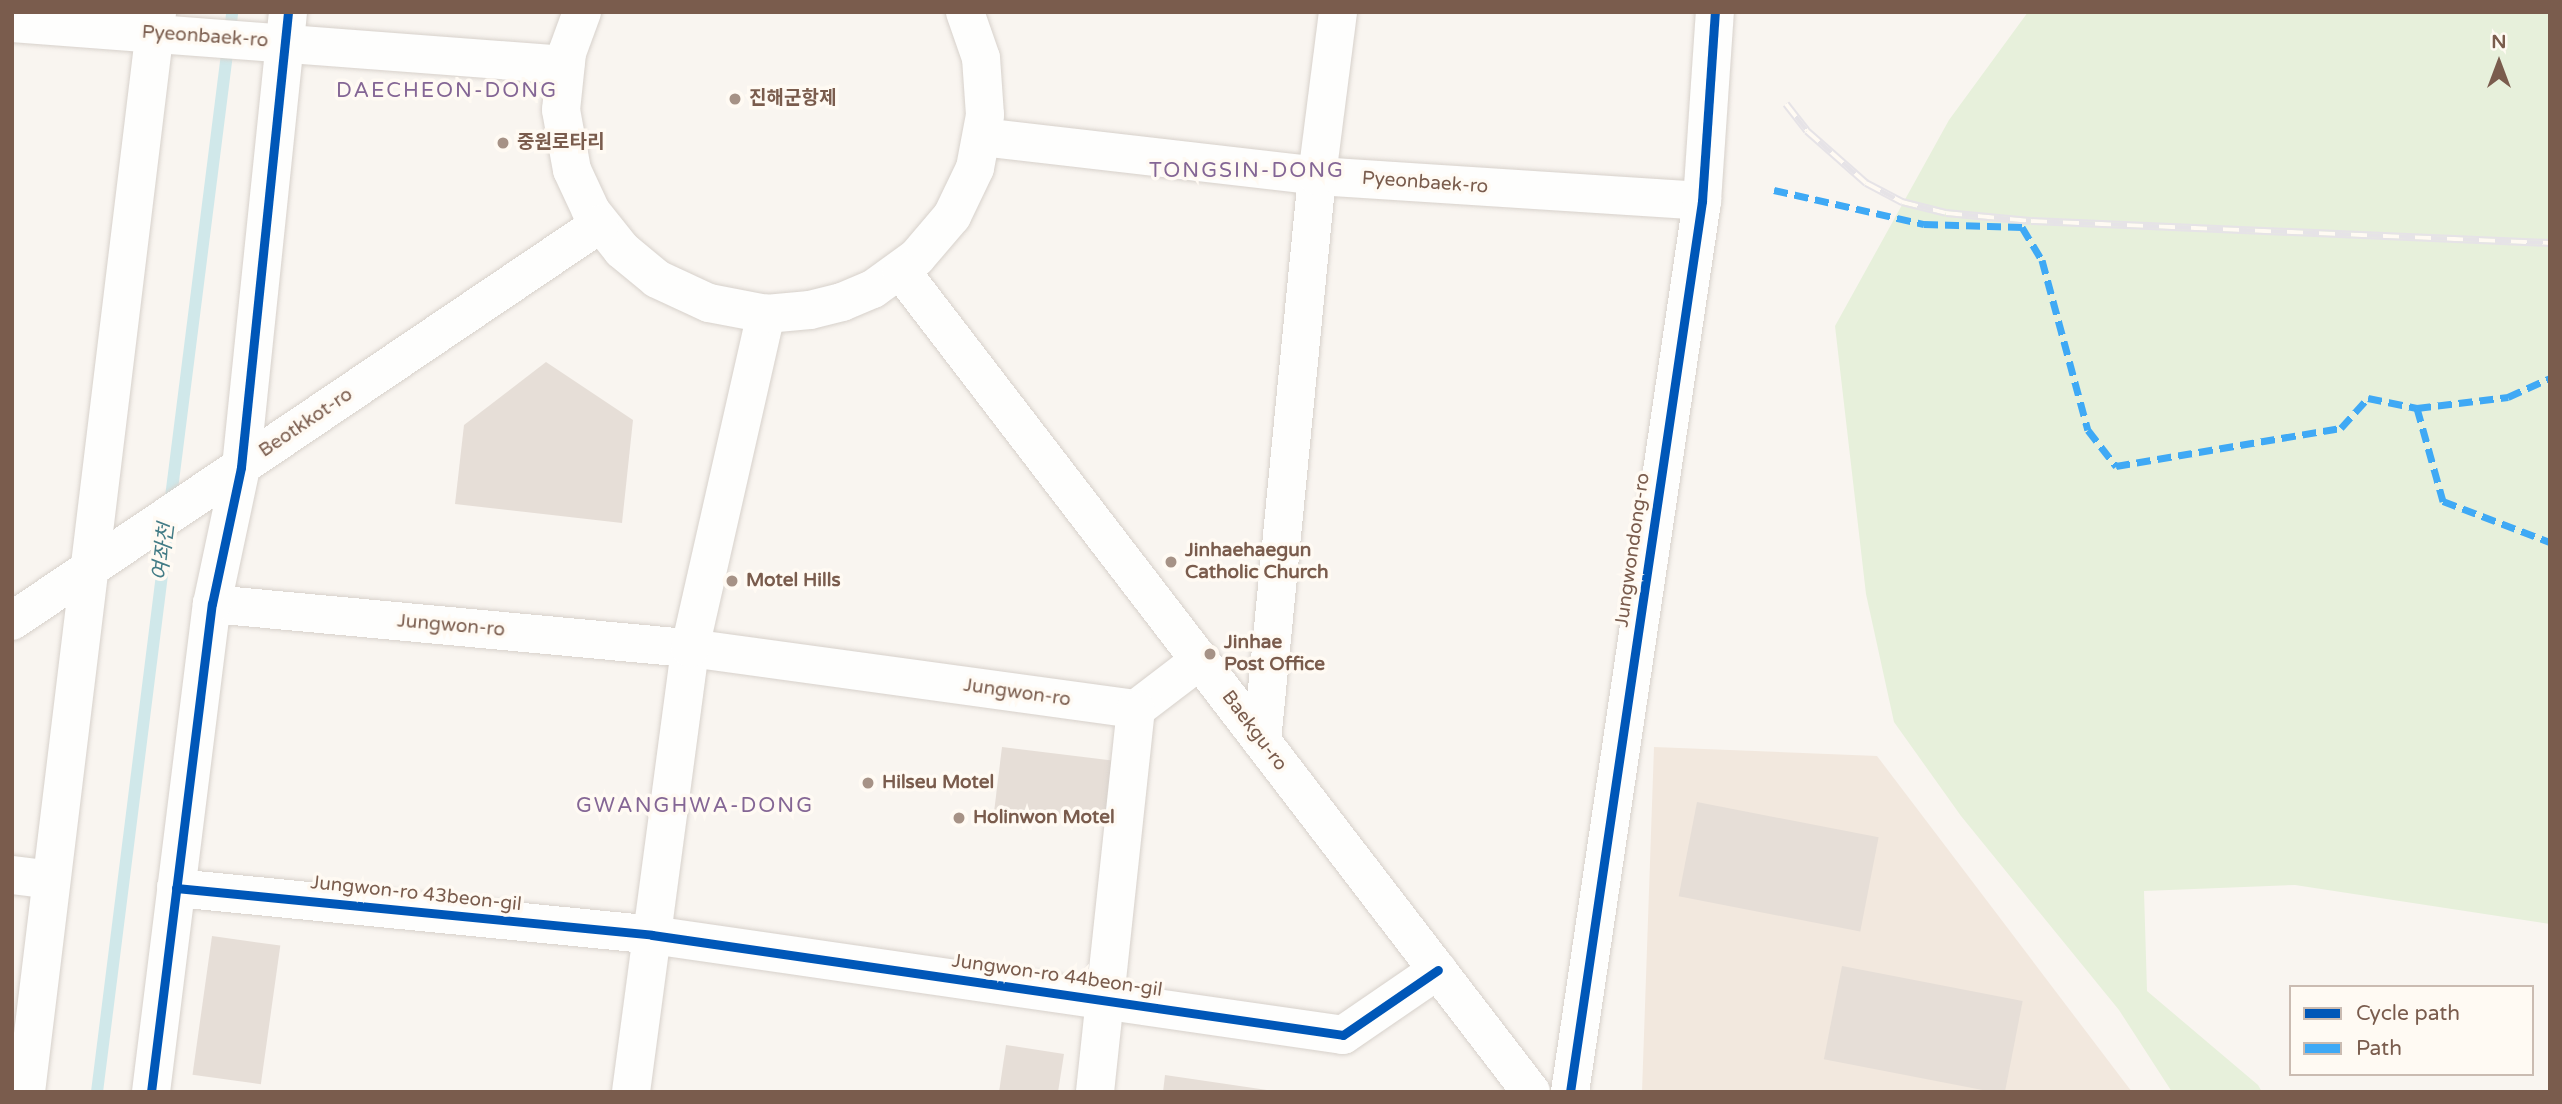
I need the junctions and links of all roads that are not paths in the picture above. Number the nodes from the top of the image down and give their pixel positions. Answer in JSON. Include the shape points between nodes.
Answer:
{"nodes":[{"id":1,"x":582,"y":12,"type":"edge"},
{"id":2,"x":965,"y":12,"type":"edge"},
{"id":3,"x":1338,"y":12,"type":"edge"},
{"id":4,"x":1715,"y":12,"type":"edge"},
{"id":5,"x":12,"y":23,"type":"edge"},
{"id":6,"x":156,"y":23,"type":"edge"},
{"id":7,"x":275,"y":32,"type":"edge"},
{"id":8,"x":565,"y":65,"type":"junction"},
{"id":9,"x":982,"y":137,"type":"junction"},
{"id":10,"x":1317,"y":176,"type":"junction"},
{"id":11,"x":1702,"y":201,"type":"junction"},
{"id":12,"x":600,"y":224,"type":"junction"},
{"id":13,"x":901,"y":271,"type":"junction"},
{"id":14,"x":766,"y":314,"type":"junction"},
{"id":15,"x":241,"y":467,"type":"junction"},
{"id":16,"x":92,"y":568,"type":"junction"},
{"id":17,"x":212,"y":604,"type":"junction"},
{"id":18,"x":12,"y":621,"type":"edge"},
{"id":19,"x":690,"y":648,"type":"junction"},
{"id":20,"x":1200,"y":660,"type":"junction"},
{"id":21,"x":1136,"y":709,"type":"junction"},
{"id":22,"x":1262,"y":741,"type":"junction"},
{"id":23,"x":12,"y":875,"type":"edge"},
{"id":24,"x":51,"y":880,"type":"junction"},
{"id":25,"x":176,"y":888,"type":"junction"},
{"id":26,"x":652,"y":935,"type":"junction"},
{"id":27,"x":1438,"y":970,"type":"junction"},
{"id":28,"x":1105,"y":1000,"type":"junction"},
{"id":29,"x":26,"y":1092,"type":"edge"},
{"id":30,"x":150,"y":1092,"type":"edge"},
{"id":31,"x":631,"y":1092,"type":"edge"},
{"id":32,"x":1095,"y":1092,"type":"edge"},
{"id":33,"x":1531,"y":1092,"type":"edge"},
{"id":34,"x":1570,"y":1092,"type":"edge"}],
"edges":[{"from":1,"to":8,"type":"street"},
{"from":2,"to":9,"type":"street","via":[[984,80]]},
{"from":3,"to":10,"type":"street"},
{"from":4,"to":11,"type":"street","name":"Jungwondong-ro"},
{"from":5,"to":6,"type":"street","name":"Pyeonbaek-ro"},
{"from":6,"to":7,"type":"street","name":"Pyeonbaek-ro","via":[[203,37]]},
{"from":6,"to":16,"type":"street"},
{"from":7,"to":8,"type":"street","name":"Pyeonbaek-ro"},
{"from":7,"to":15,"type":"street"},
{"from":8,"to":12,"type":"street","via":[[561,110],[568,155],[584,198]]},
{"from":9,"to":10,"type":"street","name":"Pyeonbaek-ro"},
{"from":9,"to":13,"type":"street","via":[[971,178],[952,216]]},
{"from":10,"to":11,"type":"street","name":"Pyeonbaek-ro"},
{"from":10,"to":22,"type":"street"},
{"from":11,"to":34,"type":"street","name":"Jungwondong-ro"},
{"from":12,"to":14,"type":"street","via":[[630,259],[678,291],[732,310]]},
{"from":12,"to":15,"type":"street","name":"Beotkkot-ro"},
{"from":13,"to":14,"type":"street","via":[[842,302]]},
{"from":13,"to":20,"type":"street","name":"Baekgu-ro"},
{"from":14,"to":19,"type":"street"},
{"from":15,"to":16,"type":"street","name":"Beotkkot-ro"},
{"from":15,"to":17,"type":"street"},
{"from":16,"to":18,"type":"street","name":"Beotkkot-ro"},
{"from":16,"to":24,"type":"street"},
{"from":17,"to":19,"type":"street","name":"Jungwon-ro"},
{"from":17,"to":25,"type":"street"},
{"from":19,"to":21,"type":"street","name":"Jungwon-ro"},
{"from":19,"to":26,"type":"street"},
{"from":20,"to":21,"type":"street"},
{"from":20,"to":22,"type":"street","name":"Baekgu-ro"},
{"from":21,"to":28,"type":"street"},
{"from":22,"to":27,"type":"street","name":"Baekgu-ro"},
{"from":23,"to":24,"type":"street"},
{"from":24,"to":29,"type":"street"},
{"from":25,"to":26,"type":"street","name":"Jungwon-ro 43beon-gil"},
{"from":25,"to":30,"type":"street"},
{"from":26,"to":28,"type":"street","name":"Jungwon-ro 44beon-gil"},
{"from":26,"to":31,"type":"street"},
{"from":27,"to":28,"type":"street","name":"Jungwon-ro 44beon-gil","via":[[1343,1035]]},
{"from":27,"to":33,"type":"street","name":"Baekgu-ro"},
{"from":28,"to":32,"type":"street"}]}
